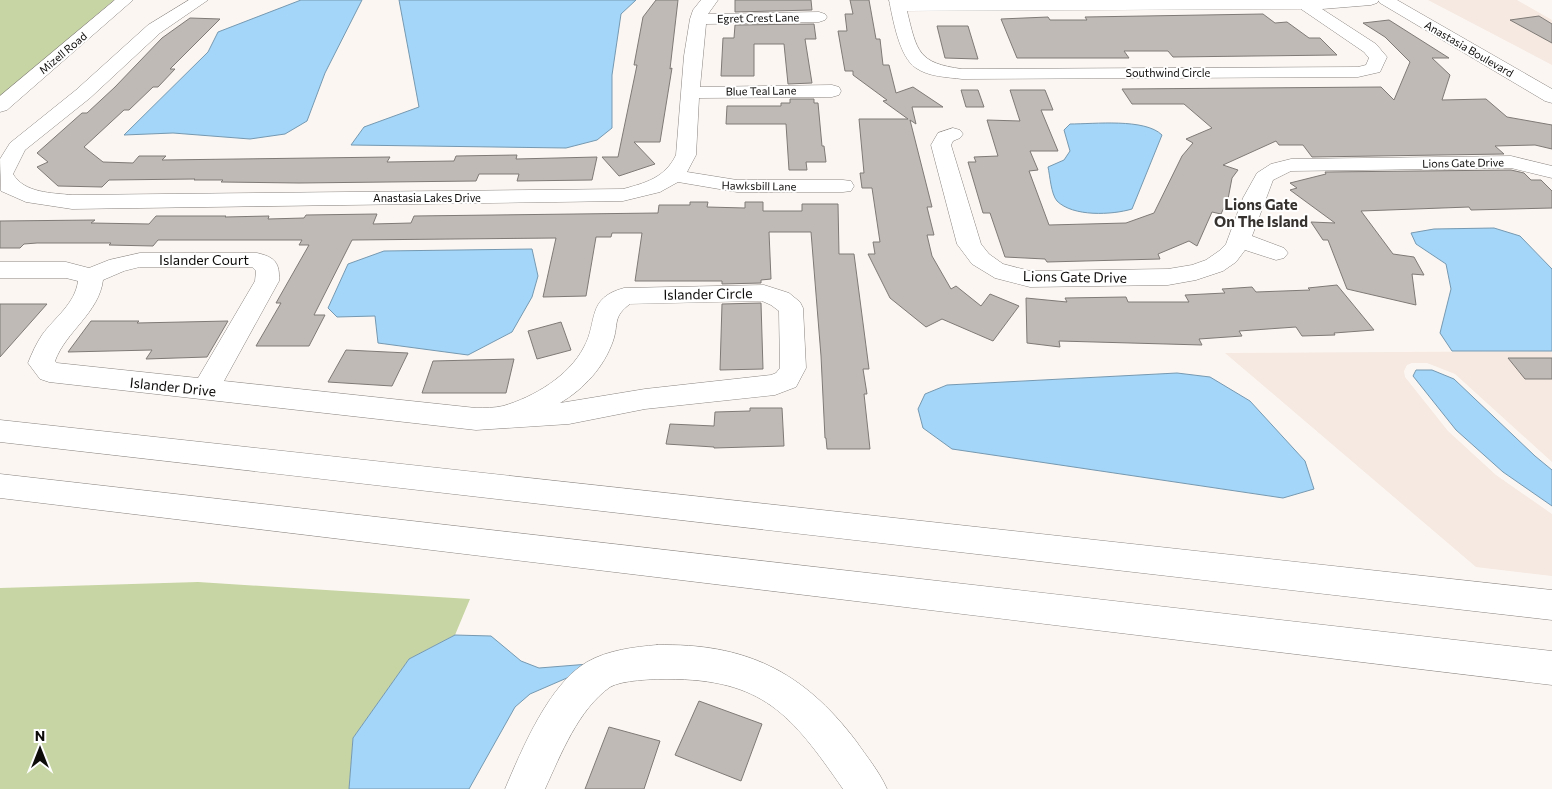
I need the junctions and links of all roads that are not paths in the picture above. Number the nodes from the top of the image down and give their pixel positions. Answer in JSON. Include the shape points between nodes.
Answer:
{"nodes":[{"id":1,"x":126,"y":0,"type":"edge"},
{"id":2,"x":200,"y":0,"type":"edge"},
{"id":3,"x":710,"y":0,"type":"edge"},
{"id":4,"x":1371,"y":0,"type":"edge"},
{"id":5,"x":1386,"y":0,"type":"edge"},
{"id":6,"x":1408,"y":0,"type":"edge"},
{"id":7,"x":1301,"y":2,"type":"edge"},
{"id":8,"x":898,"y":3,"type":"edge"},
{"id":9,"x":819,"y":18,"type":"dead end"},
{"id":10,"x":698,"y":19,"type":"junction"},
{"id":11,"x":1552,"y":83,"type":"edge"},
{"id":12,"x":832,"y":91,"type":"dead end"},
{"id":13,"x":691,"y":93,"type":"junction"},
{"id":14,"x":1552,"y":97,"type":"edge"},
{"id":15,"x":0,"y":106,"type":"edge"},
{"id":16,"x":953,"y":134,"type":"dead end"},
{"id":17,"x":1552,"y":172,"type":"edge"},
{"id":18,"x":1,"y":174,"type":"edge"},
{"id":19,"x":675,"y":175,"type":"junction"},
{"id":20,"x":843,"y":186,"type":"dead end"},
{"id":21,"x":1241,"y":240,"type":"junction"},
{"id":22,"x":1276,"y":253,"type":"dead end"},
{"id":23,"x":0,"y":270,"type":"edge"},
{"id":24,"x":91,"y":276,"type":"junction"},
{"id":25,"x":205,"y":390,"type":"junction"},
{"id":26,"x":503,"y":417,"type":"junction"},
{"id":27,"x":0,"y":431,"type":"edge"},
{"id":28,"x":0,"y":486,"type":"edge"},
{"id":29,"x":1552,"y":605,"type":"edge"},
{"id":30,"x":1552,"y":668,"type":"edge"},
{"id":31,"x":525,"y":789,"type":"edge"},
{"id":32,"x":867,"y":789,"type":"edge"}],
"edges":[{"from":1,"to":15,"type":"street","name":"Mizell Road"},
{"from":2,"to":18,"type":"street","name":"Anastasia Lakes Drive","via":[[154,29],[84,94],[31,135],[17,148]]},
{"from":3,"to":10,"type":"street"},
{"from":4,"to":7,"type":"street"},
{"from":5,"to":14,"type":"street","name":"Anastasia Boulevard"},
{"from":6,"to":11,"type":"street","name":"Anastasia Boulevard"},
{"from":7,"to":8,"type":"street"},
{"from":7,"to":8,"type":"street","name":"Southwind Circle","via":[[1370,48],[1378,57],[1374,68],[1358,72],[962,74],[920,63],[910,44]]},
{"from":9,"to":10,"type":"street","name":"Egret Crest Lane"},
{"from":10,"to":13,"type":"street"},
{"from":12,"to":13,"type":"street","name":"Blue Teal Lane"},
{"from":13,"to":19,"type":"street","via":[[686,154]]},
{"from":16,"to":21,"type":"street","name":"Lions Gate Drive","via":[[945,137],[941,145],[969,244],[974,254],[998,271],[1030,279],[1168,277],[1209,269],[1234,252]]},
{"from":17,"to":21,"type":"street","name":"Lions Gate Drive","via":[[1511,162],[1296,164],[1271,171],[1264,177]]},
{"from":18,"to":19,"type":"street","name":"Anastasia Lakes Drive","via":[[9,186],[24,194],[72,202],[608,196],[658,185]]},
{"from":19,"to":20,"type":"street","name":"Hawksbill Lane","via":[[730,186]]},
{"from":21,"to":22,"type":"street"},
{"from":23,"to":24,"type":"street","via":[[66,270]]},
{"from":24,"to":25,"type":"street","name":"Islander Drive","via":[[91,285],[83,302],[44,350],[41,364],[48,372]]},
{"from":24,"to":25,"type":"street","name":"Islander Court","via":[[140,260],[257,260],[268,268],[267,281]]},
{"from":25,"to":26,"type":"street","name":"Islander Drive","via":[[476,419]]},
{"from":26,"to":26,"type":"street","name":"Islander Circle","via":[[569,413],[645,400],[775,385],[786,380],[793,368],[791,308],[780,298],[764,294],[624,296],[611,304],[604,315],[598,347],[584,368],[561,391]]},
{"from":27,"to":29,"type":"street"},
{"from":28,"to":30,"type":"street"},
{"from":31,"to":32,"type":"street","via":[[559,722],[577,695],[599,674],[642,662],[711,664],[741,670],[769,682],[811,715]]}]}
